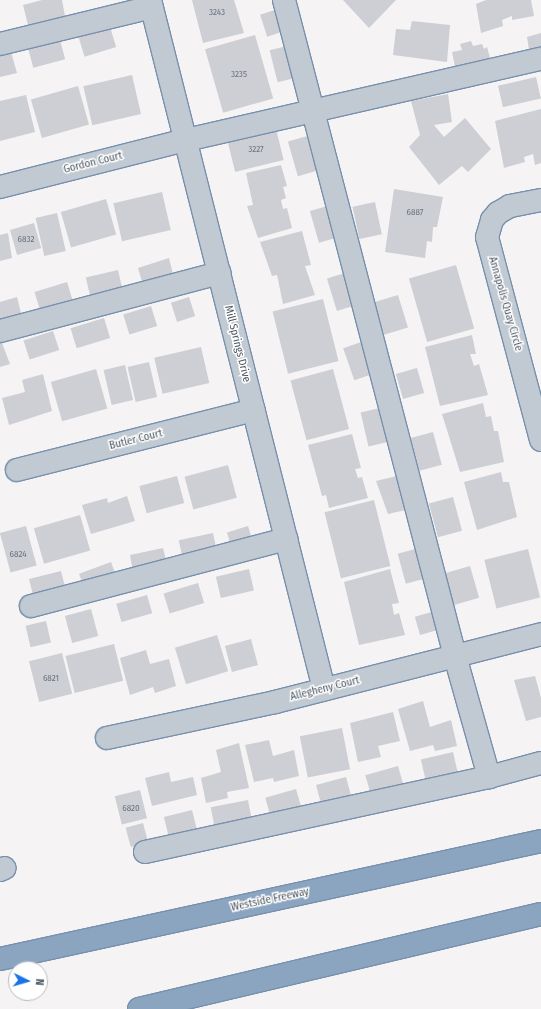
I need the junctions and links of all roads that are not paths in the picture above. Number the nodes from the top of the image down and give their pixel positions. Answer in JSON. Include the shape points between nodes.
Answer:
{"nodes":[{"id":1,"x":284,"y":0,"type":"edge"},
{"id":2,"x":151,"y":4,"type":"edge"},
{"id":3,"x":0,"y":44,"type":"edge"},
{"id":4,"x":541,"y":59,"type":"edge"},
{"id":5,"x":313,"y":112,"type":"junction"},
{"id":6,"x":186,"y":140,"type":"junction"},
{"id":7,"x":0,"y":187,"type":"edge"},
{"id":8,"x":541,"y":200,"type":"edge"},
{"id":9,"x":219,"y":273,"type":"junction"},
{"id":10,"x":0,"y":331,"type":"edge"},
{"id":11,"x":254,"y":410,"type":"junction"},
{"id":12,"x":541,"y":440,"type":"edge"},
{"id":13,"x":17,"y":470,"type":"dead end"},
{"id":14,"x":286,"y":539,"type":"junction"},
{"id":15,"x":31,"y":606,"type":"dead end"},
{"id":16,"x":541,"y":634,"type":"edge"},
{"id":17,"x":455,"y":656,"type":"junction"},
{"id":18,"x":324,"y":689,"type":"junction"},
{"id":19,"x":107,"y":738,"type":"dead end"},
{"id":20,"x":541,"y":763,"type":"edge"},
{"id":21,"x":489,"y":777,"type":"junction"},
{"id":22,"x":541,"y":841,"type":"edge"},
{"id":23,"x":145,"y":852,"type":"dead end"},
{"id":24,"x":541,"y":914,"type":"edge"},
{"id":25,"x":0,"y":959,"type":"edge"},
{"id":26,"x":139,"y":1009,"type":"edge"}],
"edges":[{"from":1,"to":5,"type":"street"},
{"from":2,"to":3,"type":"street"},
{"from":2,"to":6,"type":"street","name":"Mill Springs Drive"},
{"from":4,"to":5,"type":"street","name":"Gordon Court"},
{"from":5,"to":6,"type":"street","name":"Gordon Court"},
{"from":5,"to":17,"type":"street"},
{"from":6,"to":7,"type":"street","name":"Gordon Court"},
{"from":6,"to":9,"type":"street","name":"Mill Springs Drive"},
{"from":8,"to":12,"type":"street","name":"Annapolis Quay Circle","via":[[510,206],[498,213],[492,220],[487,237]]},
{"from":9,"to":10,"type":"street"},
{"from":9,"to":11,"type":"street","name":"Mill Springs Drive"},
{"from":11,"to":13,"type":"street","name":"Butler Court"},
{"from":11,"to":14,"type":"street","name":"Mill Springs Drive"},
{"from":14,"to":15,"type":"street"},
{"from":14,"to":18,"type":"street","name":"Mill Springs Drive"},
{"from":16,"to":17,"type":"street","name":"Allegheny Court"},
{"from":17,"to":18,"type":"street","name":"Allegheny Court"},
{"from":17,"to":21,"type":"street"},
{"from":18,"to":19,"type":"street","name":"Allegheny Court"},
{"from":20,"to":21,"type":"street"},
{"from":21,"to":23,"type":"street"},
{"from":22,"to":25,"type":"highway","name":"Westside Freeway"},
{"from":24,"to":26,"type":"highway"}]}
